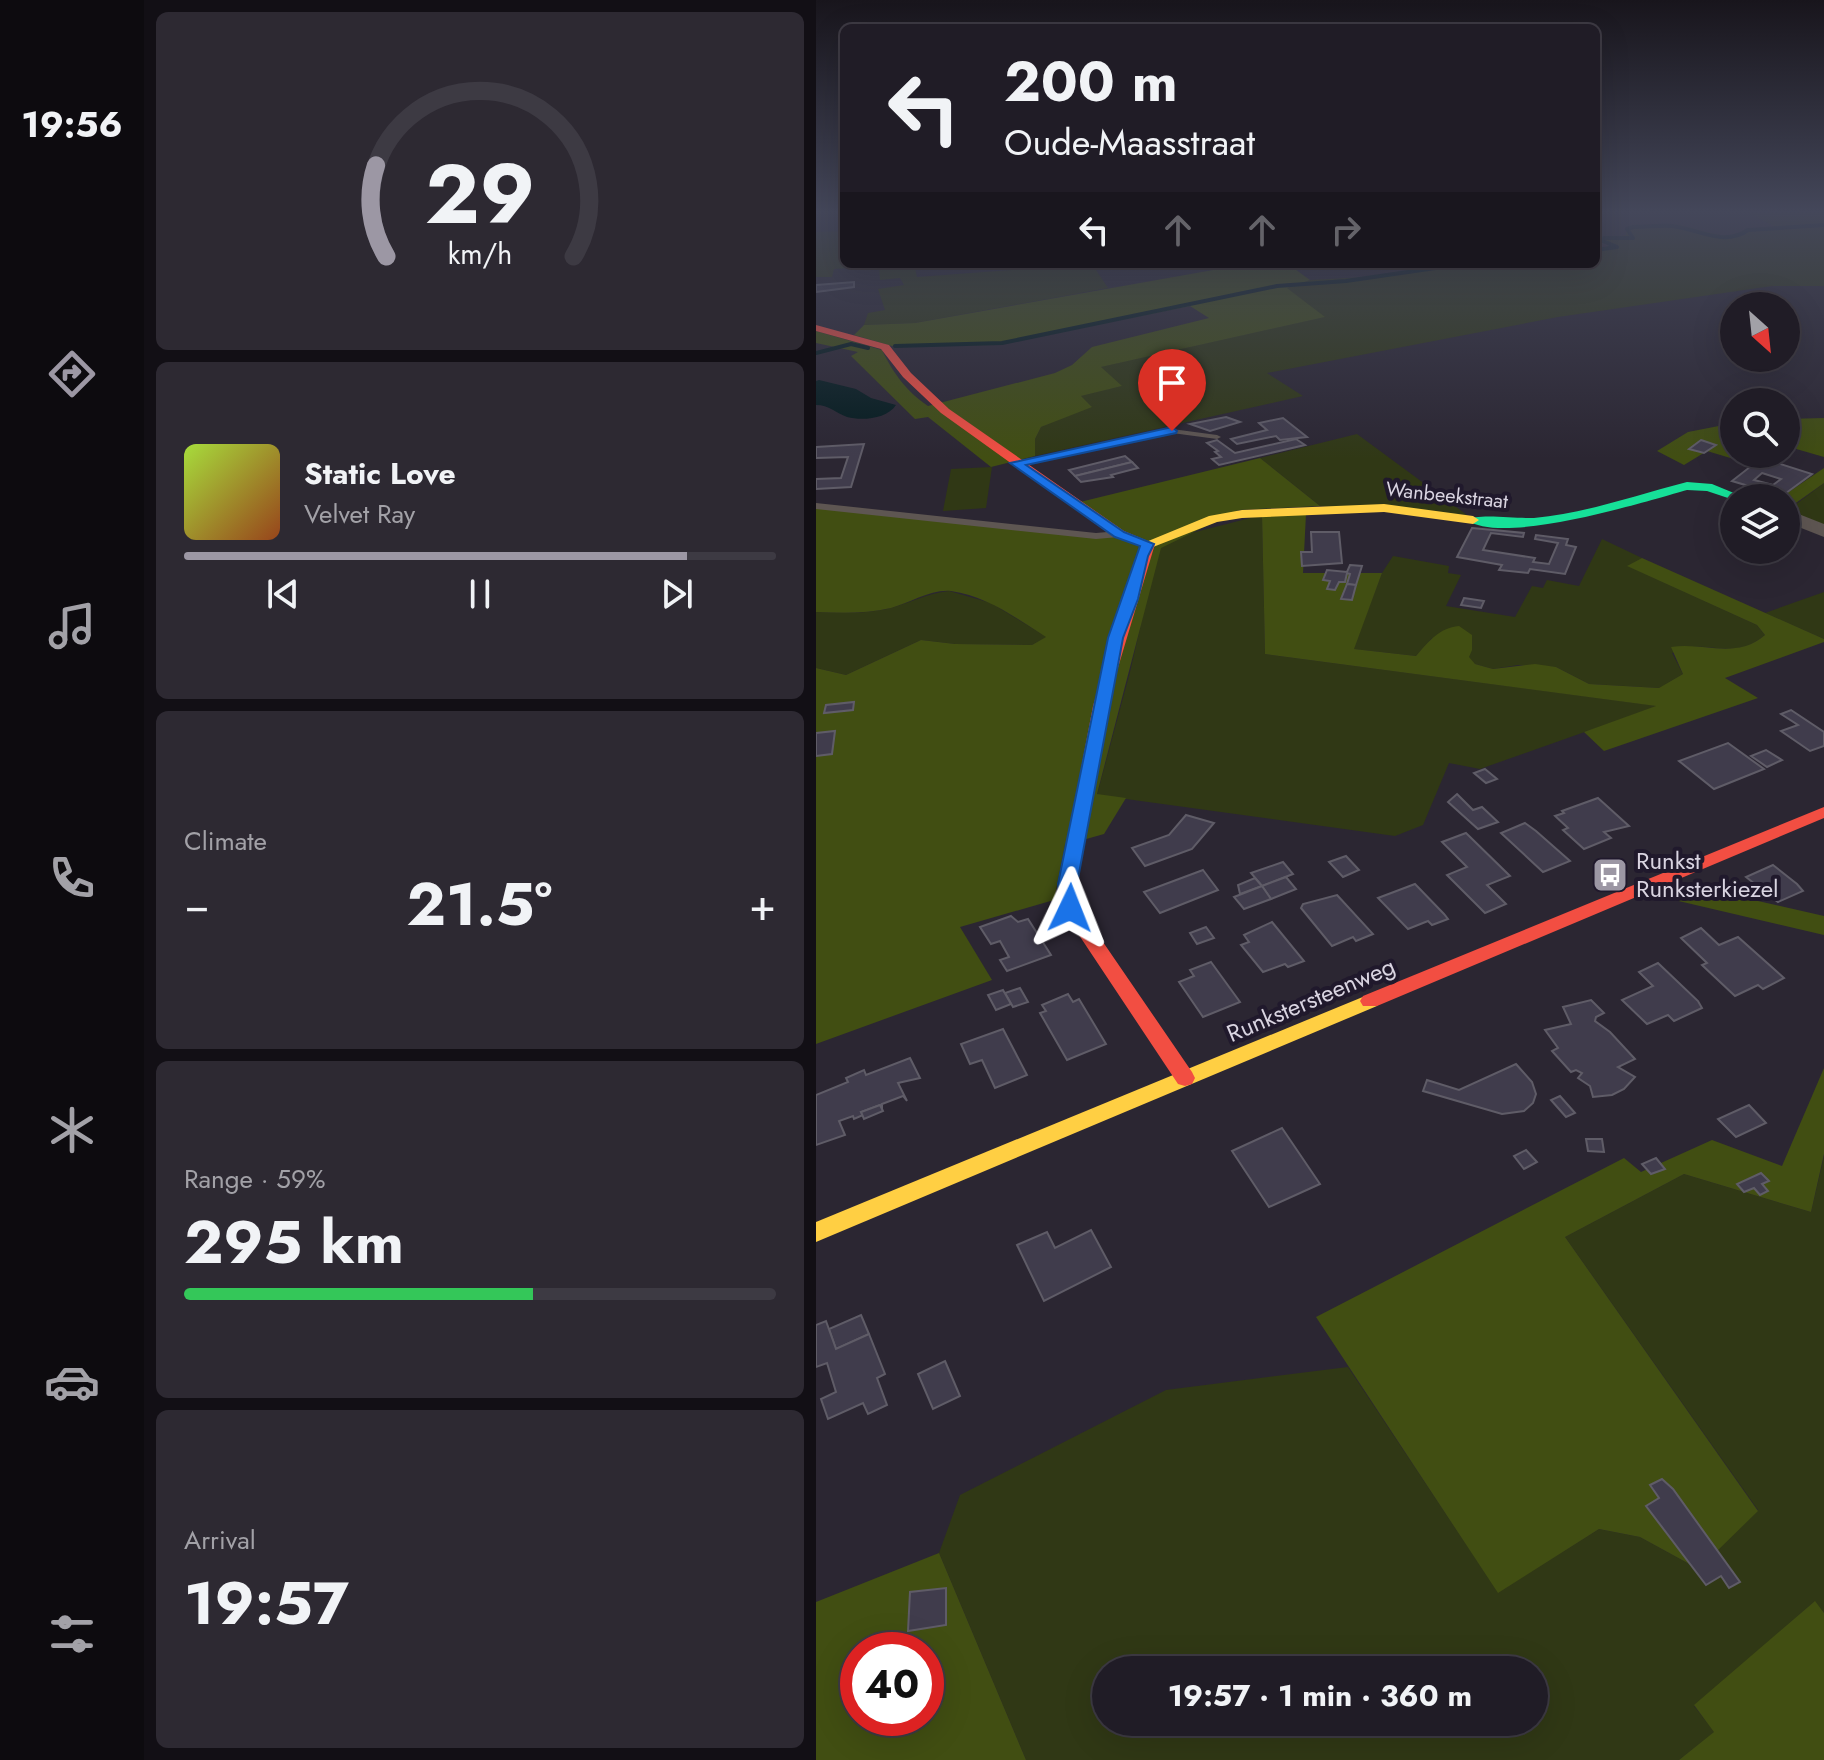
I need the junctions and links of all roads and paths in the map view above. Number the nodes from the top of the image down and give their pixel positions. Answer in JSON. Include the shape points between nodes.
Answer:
{"nodes":[{"id":1,"x":816,"y":328,"type":"edge"},
{"id":2,"x":1217,"y":437,"type":"dead end"},
{"id":3,"x":1016,"y":463,"type":"junction"},
{"id":4,"x":1720,"y":492,"type":"edge"},
{"id":5,"x":816,"y":506,"type":"edge"},
{"id":6,"x":1800,"y":521,"type":"edge"},
{"id":7,"x":1824,"y":531,"type":"edge"},
{"id":8,"x":1119,"y":534,"type":"junction"},
{"id":9,"x":1148,"y":544,"type":"junction"},
{"id":10,"x":1824,"y":812,"type":"edge"},
{"id":11,"x":1185,"y":1078,"type":"junction"},
{"id":12,"x":816,"y":1232,"type":"edge"}],
"edges":[{"from":1,"to":3,"type":"street","via":[[885,347],[945,411]]},
{"from":2,"to":3,"type":"lane","via":[[1172,431]]},
{"from":3,"to":8,"type":"street"},
{"from":4,"to":9,"type":"street","name":"Wanbeekstraat","via":[[1697,485],[1539,524],[1509,525],[1384,508],[1242,514]]},
{"from":5,"to":8,"type":"lane","via":[[1096,536]]},
{"from":6,"to":7,"type":"street"},
{"from":8,"to":9,"type":"street"},
{"from":9,"to":11,"type":"street","via":[[1116,638],[1068,884],[1070,908]]},
{"from":10,"to":11,"type":"street","name":"Runkstersteenweg"},
{"from":11,"to":12,"type":"street","name":"Runkstersteenweg"}]}
